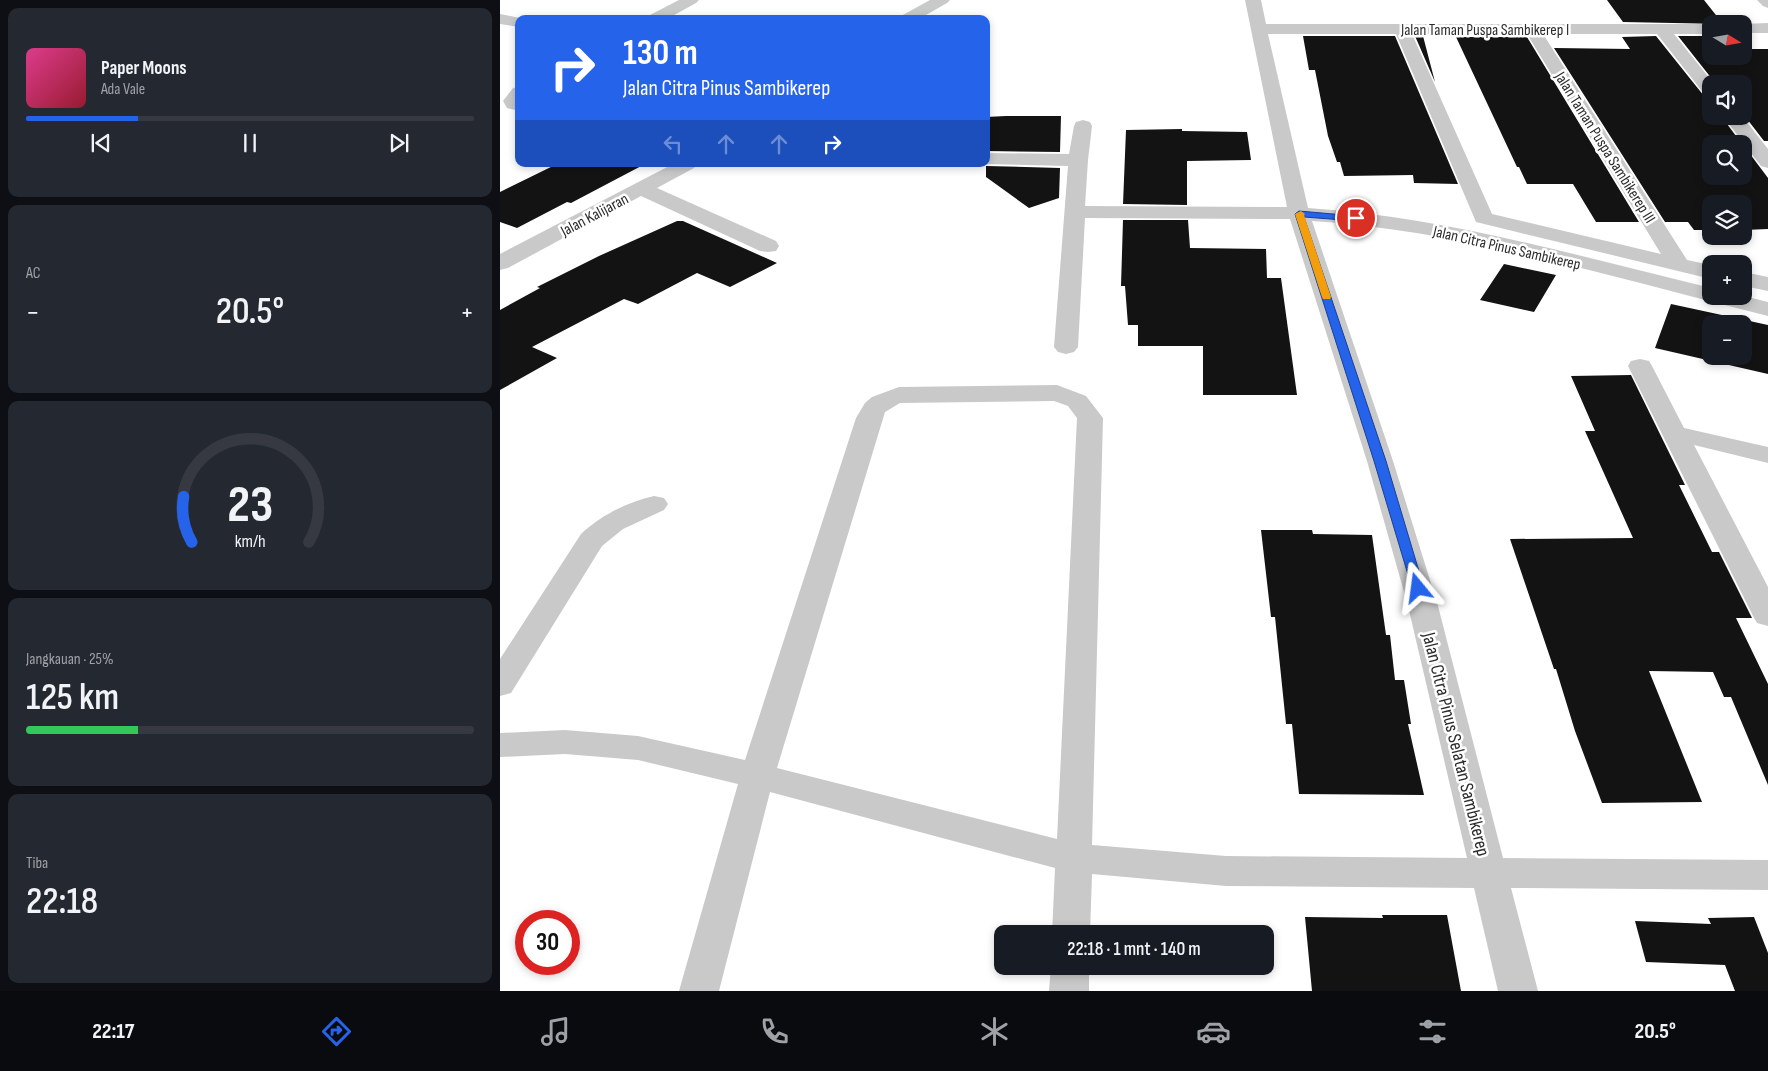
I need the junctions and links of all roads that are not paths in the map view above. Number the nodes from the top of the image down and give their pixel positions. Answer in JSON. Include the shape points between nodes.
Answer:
{"nodes":[{"id":1,"x":690,"y":0,"type":"edge"},
{"id":2,"x":942,"y":0,"type":"edge"},
{"id":3,"x":1253,"y":0,"type":"edge"},
{"id":4,"x":1765,"y":0,"type":"edge"},
{"id":5,"x":1768,"y":3,"type":"edge"},
{"id":6,"x":662,"y":15,"type":"edge"},
{"id":7,"x":914,"y":15,"type":"edge"},
{"id":8,"x":500,"y":19,"type":"edge"},
{"id":9,"x":515,"y":21,"type":"edge"},
{"id":10,"x":1702,"y":28,"type":"edge"},
{"id":11,"x":1752,"y":28,"type":"edge"},
{"id":12,"x":1768,"y":28,"type":"edge"},
{"id":13,"x":1259,"y":29,"type":"junction"},
{"id":14,"x":1402,"y":29,"type":"junction"},
{"id":15,"x":1532,"y":29,"type":"junction"},
{"id":16,"x":1662,"y":29,"type":"junction"},
{"id":17,"x":1702,"y":80,"type":"edge"},
{"id":18,"x":1739,"y":125,"type":"edge"},
{"id":19,"x":1083,"y":126,"type":"dead end"},
{"id":20,"x":990,"y":159,"type":"edge"},
{"id":21,"x":1078,"y":160,"type":"junction"},
{"id":22,"x":1768,"y":162,"type":"edge"},
{"id":23,"x":681,"y":167,"type":"edge"},
{"id":24,"x":642,"y":189,"type":"junction"},
{"id":25,"x":1075,"y":212,"type":"junction"},
{"id":26,"x":1299,"y":214,"type":"junction"},
{"id":27,"x":768,"y":246,"type":"dead end"},
{"id":28,"x":500,"y":263,"type":"edge"},
{"id":29,"x":1679,"y":265,"type":"junction"},
{"id":30,"x":1702,"y":270,"type":"edge"},
{"id":31,"x":1752,"y":281,"type":"edge"},
{"id":32,"x":1768,"y":284,"type":"edge"},
{"id":33,"x":1702,"y":293,"type":"edge"},
{"id":34,"x":1752,"y":305,"type":"edge"},
{"id":35,"x":1768,"y":309,"type":"edge"},
{"id":36,"x":1066,"y":347,"type":"dead end"},
{"id":37,"x":1640,"y":366,"type":"dead end"},
{"id":38,"x":1674,"y":433,"type":"junction"},
{"id":39,"x":1768,"y":455,"type":"edge"},
{"id":40,"x":654,"y":504,"type":"dead end"},
{"id":41,"x":1768,"y":616,"type":"edge"},
{"id":42,"x":500,"y":685,"type":"edge"},
{"id":43,"x":500,"y":745,"type":"edge"},
{"id":44,"x":757,"y":776,"type":"junction"},
{"id":45,"x":1073,"y":858,"type":"junction"},
{"id":46,"x":1489,"y":874,"type":"junction"},
{"id":47,"x":1768,"y":875,"type":"edge"},
{"id":48,"x":1071,"y":925,"type":"edge"},
{"id":49,"x":1070,"y":975,"type":"edge"},
{"id":50,"x":699,"y":991,"type":"edge"},
{"id":51,"x":1069,"y":991,"type":"edge"},
{"id":52,"x":1518,"y":991,"type":"edge"}],
"edges":[{"from":1,"to":6,"type":"street"},
{"from":2,"to":7,"type":"street"},
{"from":3,"to":13,"type":"street","name":"Jalan Citra Pinus Selatan Sambikerep"},
{"from":4,"to":5,"type":"street"},
{"from":8,"to":9,"type":"street"},
{"from":10,"to":16,"type":"street","name":"Jalan Taman Puspa Sambikerep I"},
{"from":11,"to":12,"type":"street"},
{"from":13,"to":14,"type":"street","name":"Jalan Taman Puspa Sambikerep I"},
{"from":13,"to":26,"type":"street","name":"Jalan Citra Pinus Selatan Sambikerep"},
{"from":14,"to":15,"type":"street","name":"Jalan Taman Puspa Sambikerep I"},
{"from":14,"to":29,"type":"street","via":[[1483,218]]},
{"from":15,"to":16,"type":"street","name":"Jalan Taman Puspa Sambikerep I"},
{"from":15,"to":29,"type":"street","name":"Jalan Taman Puspa Sambikerep III"},
{"from":16,"to":17,"type":"street"},
{"from":18,"to":22,"type":"street"},
{"from":19,"to":21,"type":"street"},
{"from":20,"to":21,"type":"street"},
{"from":21,"to":25,"type":"street"},
{"from":23,"to":24,"type":"street","name":"Jalan Kalijaran"},
{"from":24,"to":27,"type":"street"},
{"from":24,"to":28,"type":"street","name":"Jalan Kalijaran"},
{"from":25,"to":26,"type":"street","name":"Jalan Citra Pinus Sambikerep"},
{"from":25,"to":36,"type":"street"},
{"from":26,"to":33,"type":"street","name":"Jalan Citra Pinus Sambikerep","via":[[1375,220],[1481,239]]},
{"from":26,"to":46,"type":"street","name":"Jalan Citra Pinus Selatan Sambikerep","via":[[1380,461],[1423,606]]},
{"from":29,"to":30,"type":"street"},
{"from":31,"to":32,"type":"street"},
{"from":34,"to":35,"type":"street"},
{"from":37,"to":38,"type":"street"},
{"from":38,"to":39,"type":"street"},
{"from":38,"to":41,"type":"street"},
{"from":40,"to":42,"type":"street","via":[[614,520],[591,540]]},
{"from":43,"to":44,"type":"street","via":[[565,742],[638,748]]},
{"from":44,"to":45,"type":"street"},
{"from":44,"to":45,"type":"street","via":[[872,410],[886,398],[899,395],[1057,394],[1077,401],[1090,418]]},
{"from":44,"to":50,"type":"street"},
{"from":45,"to":46,"type":"street","via":[[1226,871]]},
{"from":45,"to":48,"type":"street"},
{"from":46,"to":47,"type":"street"},
{"from":46,"to":52,"type":"street","name":"Jalan Citra Pinus Selatan Sambikerep"},
{"from":49,"to":51,"type":"street"}]}
